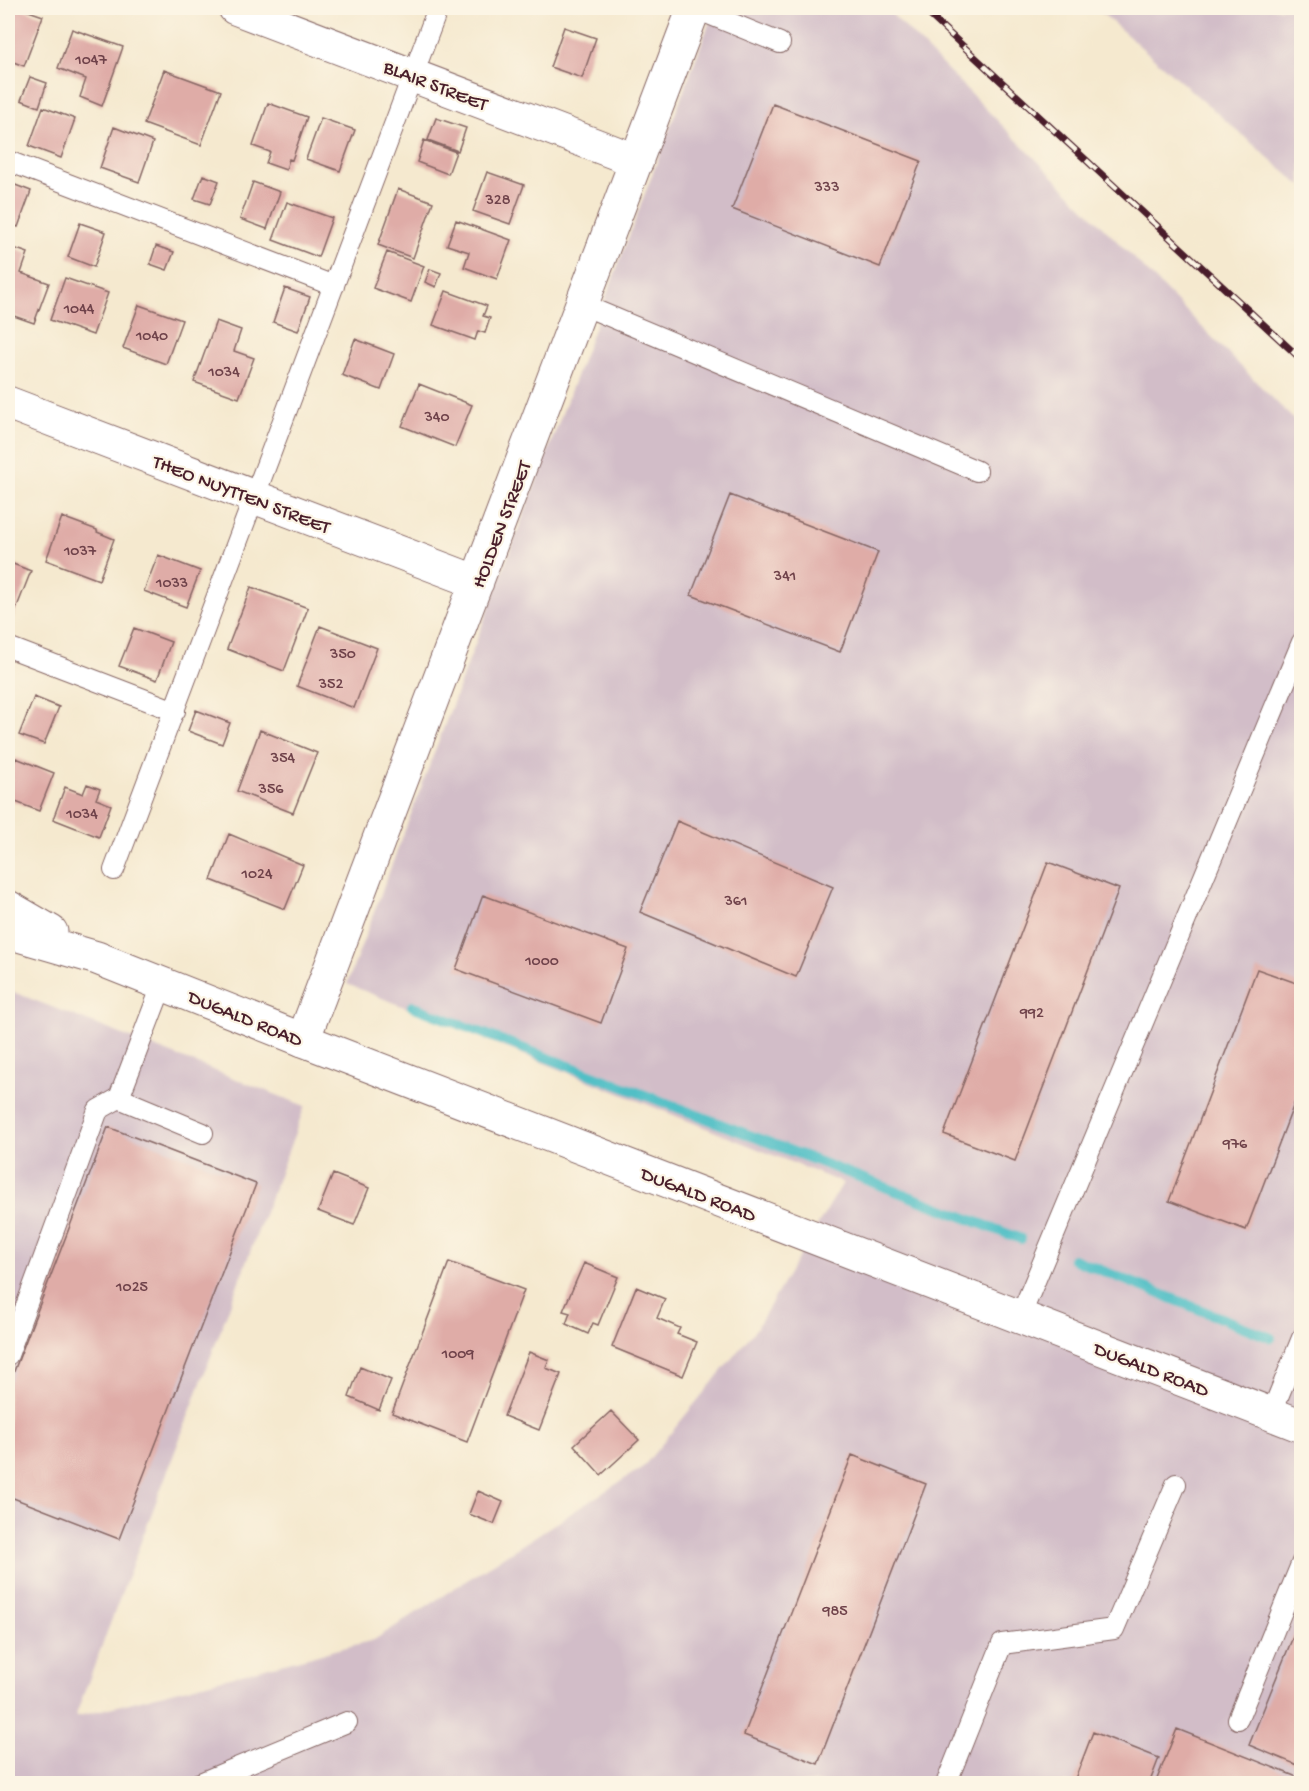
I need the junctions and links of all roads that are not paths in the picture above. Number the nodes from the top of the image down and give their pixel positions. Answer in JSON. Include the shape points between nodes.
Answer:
{"nodes":[{"id":1,"x":235,"y":8,"type":"edge"},
{"id":2,"x":438,"y":8,"type":"edge"},
{"id":3,"x":694,"y":8,"type":"edge"},
{"id":4,"x":780,"y":43,"type":"dead end"},
{"id":5,"x":413,"y":75,"type":"junction"},
{"id":6,"x":8,"y":161,"type":"edge"},
{"id":7,"x":637,"y":161,"type":"junction"},
{"id":8,"x":334,"y":286,"type":"junction"},
{"id":9,"x":583,"y":305,"type":"junction"},
{"id":10,"x":8,"y":403,"type":"edge"},
{"id":11,"x":977,"y":471,"type":"dead end"},
{"id":12,"x":254,"y":497,"type":"junction"},
{"id":13,"x":477,"y":582,"type":"junction"},
{"id":14,"x":1302,"y":642,"type":"edge"},
{"id":15,"x":8,"y":647,"type":"edge"},
{"id":16,"x":175,"y":711,"type":"junction"},
{"id":17,"x":114,"y":870,"type":"dead end"},
{"id":18,"x":8,"y":907,"type":"edge"},
{"id":19,"x":8,"y":932,"type":"edge"},
{"id":20,"x":97,"y":957,"type":"junction"},
{"id":21,"x":163,"y":983,"type":"junction"},
{"id":22,"x":303,"y":1040,"type":"junction"},
{"id":23,"x":119,"y":1098,"type":"junction"},
{"id":24,"x":203,"y":1133,"type":"dead end"},
{"id":25,"x":1020,"y":1317,"type":"junction"},
{"id":26,"x":1302,"y":1338,"type":"edge"},
{"id":27,"x":8,"y":1355,"type":"edge"},
{"id":28,"x":1271,"y":1414,"type":"junction"},
{"id":29,"x":1302,"y":1426,"type":"edge"},
{"id":30,"x":1176,"y":1484,"type":"dead end"},
{"id":31,"x":1300,"y":1571,"type":"edge"},
{"id":32,"x":1238,"y":1719,"type":"dead end"},
{"id":33,"x":347,"y":1722,"type":"dead end"},
{"id":34,"x":198,"y":1784,"type":"edge"},
{"id":35,"x":946,"y":1784,"type":"edge"}],
"edges":[{"from":1,"to":5,"type":"street","name":"BLAIR STREET"},
{"from":2,"to":5,"type":"lane"},
{"from":3,"to":4,"type":"lane"},
{"from":3,"to":7,"type":"street","name":"HOLDEN STREET"},
{"from":5,"to":7,"type":"street","name":"BLAIR STREET"},
{"from":5,"to":8,"type":"lane"},
{"from":6,"to":8,"type":"lane"},
{"from":7,"to":9,"type":"street","name":"HOLDEN STREET"},
{"from":8,"to":12,"type":"lane"},
{"from":9,"to":11,"type":"lane"},
{"from":9,"to":13,"type":"street","name":"HOLDEN STREET"},
{"from":10,"to":12,"type":"street","name":"THEO NUYTTEN STREET"},
{"from":12,"to":13,"type":"street","name":"THEO NUYTTEN STREET"},
{"from":12,"to":16,"type":"lane"},
{"from":13,"to":22,"type":"street","name":"HOLDEN STREET"},
{"from":14,"to":25,"type":"lane"},
{"from":15,"to":16,"type":"lane"},
{"from":16,"to":17,"type":"lane"},
{"from":18,"to":20,"type":"street","name":"DUGALD ROAD"},
{"from":19,"to":20,"type":"street","name":"DUGALD ROAD"},
{"from":20,"to":21,"type":"street","name":"DUGALD ROAD"},
{"from":21,"to":22,"type":"street","name":"DUGALD ROAD"},
{"from":21,"to":23,"type":"lane"},
{"from":22,"to":25,"type":"street","name":"DUGALD ROAD"},
{"from":23,"to":24,"type":"lane"},
{"from":23,"to":27,"type":"lane","via":[[98,1110]]},
{"from":25,"to":28,"type":"street","name":"DUGALD ROAD"},
{"from":26,"to":28,"type":"lane"},
{"from":28,"to":29,"type":"street","name":"DUGALD ROAD"},
{"from":30,"to":35,"type":"lane","via":[[1114,1629],[1002,1644]]},
{"from":31,"to":32,"type":"lane"},
{"from":33,"to":34,"type":"lane"}]}
